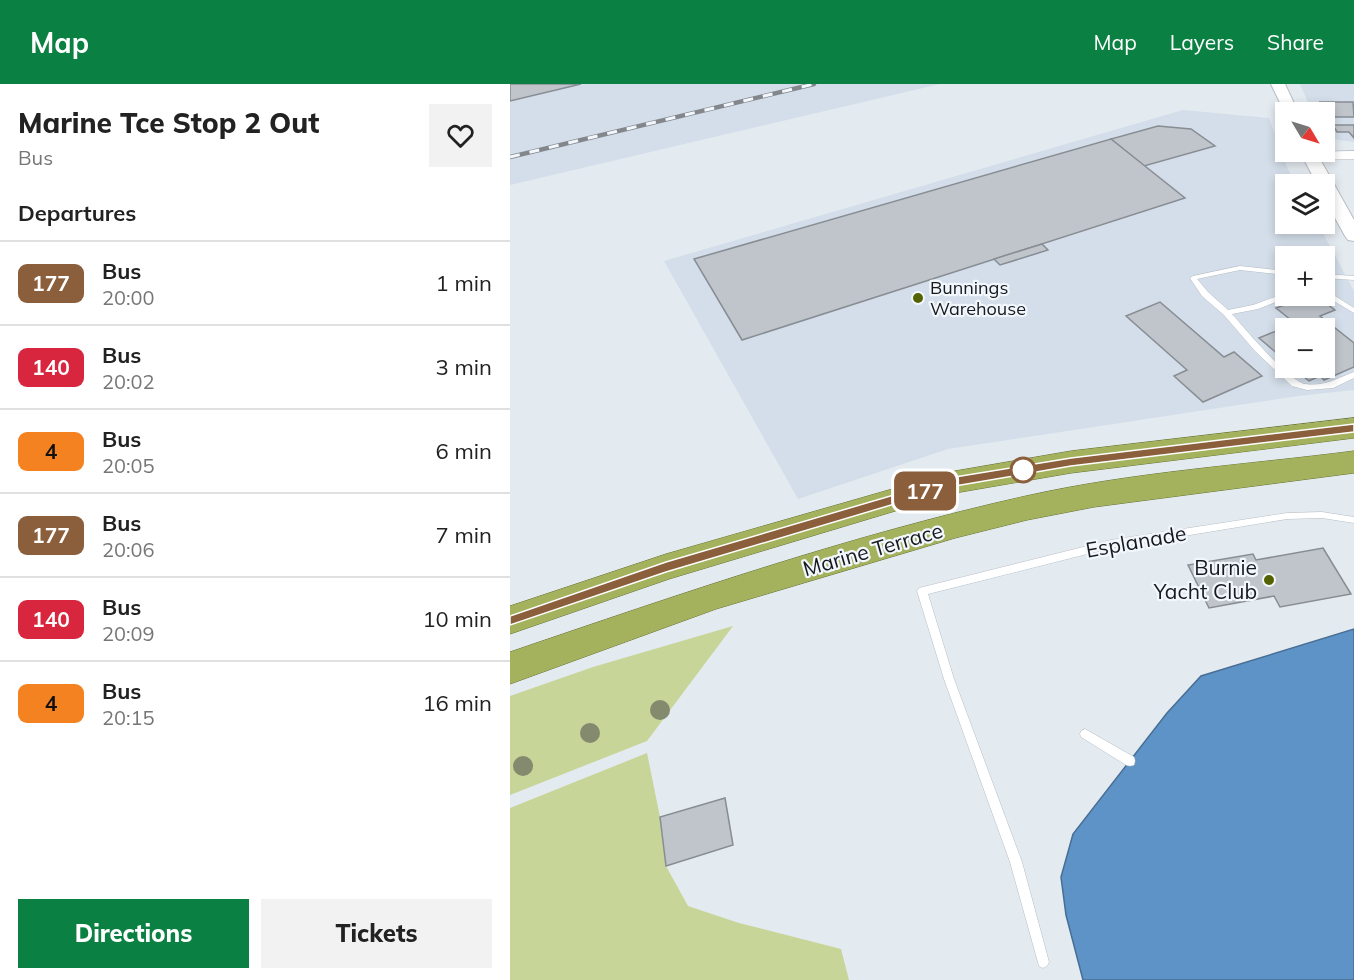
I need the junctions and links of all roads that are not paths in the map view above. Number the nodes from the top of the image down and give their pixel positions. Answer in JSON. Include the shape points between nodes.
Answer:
{"nodes":[{"id":1,"x":1278,"y":84,"type":"edge"},
{"id":2,"x":1286,"y":102,"type":"edge"},
{"id":3,"x":1335,"y":155,"type":"edge"},
{"id":4,"x":1354,"y":155,"type":"edge"},
{"id":5,"x":1313,"y":162,"type":"edge"},
{"id":6,"x":1354,"y":236,"type":"edge"},
{"id":7,"x":1275,"y":272,"type":"edge"},
{"id":8,"x":1335,"y":277,"type":"edge"},
{"id":9,"x":1354,"y":278,"type":"edge"},
{"id":10,"x":1335,"y":298,"type":"edge"},
{"id":11,"x":1275,"y":300,"type":"edge"},
{"id":12,"x":1354,"y":311,"type":"edge"},
{"id":13,"x":1227,"y":313,"type":"junction"},
{"id":14,"x":1354,"y":375,"type":"edge"},
{"id":15,"x":1348,"y":427,"type":"edge"},
{"id":16,"x":1346,"y":464,"type":"edge"},
{"id":17,"x":1354,"y":520,"type":"edge"},
{"id":18,"x":510,"y":620,"type":"edge"},
{"id":19,"x":510,"y":669,"type":"edge"},
{"id":20,"x":1085,"y":734,"type":"dead end"},
{"id":21,"x":1130,"y":761,"type":"dead end"},
{"id":22,"x":1043,"y":962,"type":"dead end"}],
"edges":[{"from":1,"to":2,"type":"street"},
{"from":3,"to":4,"type":"street"},
{"from":5,"to":6,"type":"street"},
{"from":7,"to":13,"type":"lane","via":[[1240,268],[1193,278]]},
{"from":8,"to":9,"type":"lane"},
{"from":10,"to":12,"type":"lane"},
{"from":11,"to":13,"type":"lane"},
{"from":13,"to":14,"type":"lane","via":[[1295,384],[1333,385]]},
{"from":15,"to":18,"type":"highway","name":"Marine Terrace","via":[[1071,462],[955,482],[666,567]]},
{"from":16,"to":19,"type":"highway","name":"Marine Terrace","via":[[1094,495],[1017,510],[713,596]]},
{"from":17,"to":22,"type":"lane","name":"Esplanade","via":[[1322,515],[1287,516],[1123,542],[921,591],[1016,862]]},
{"from":20,"to":21,"type":"lane"}]}
